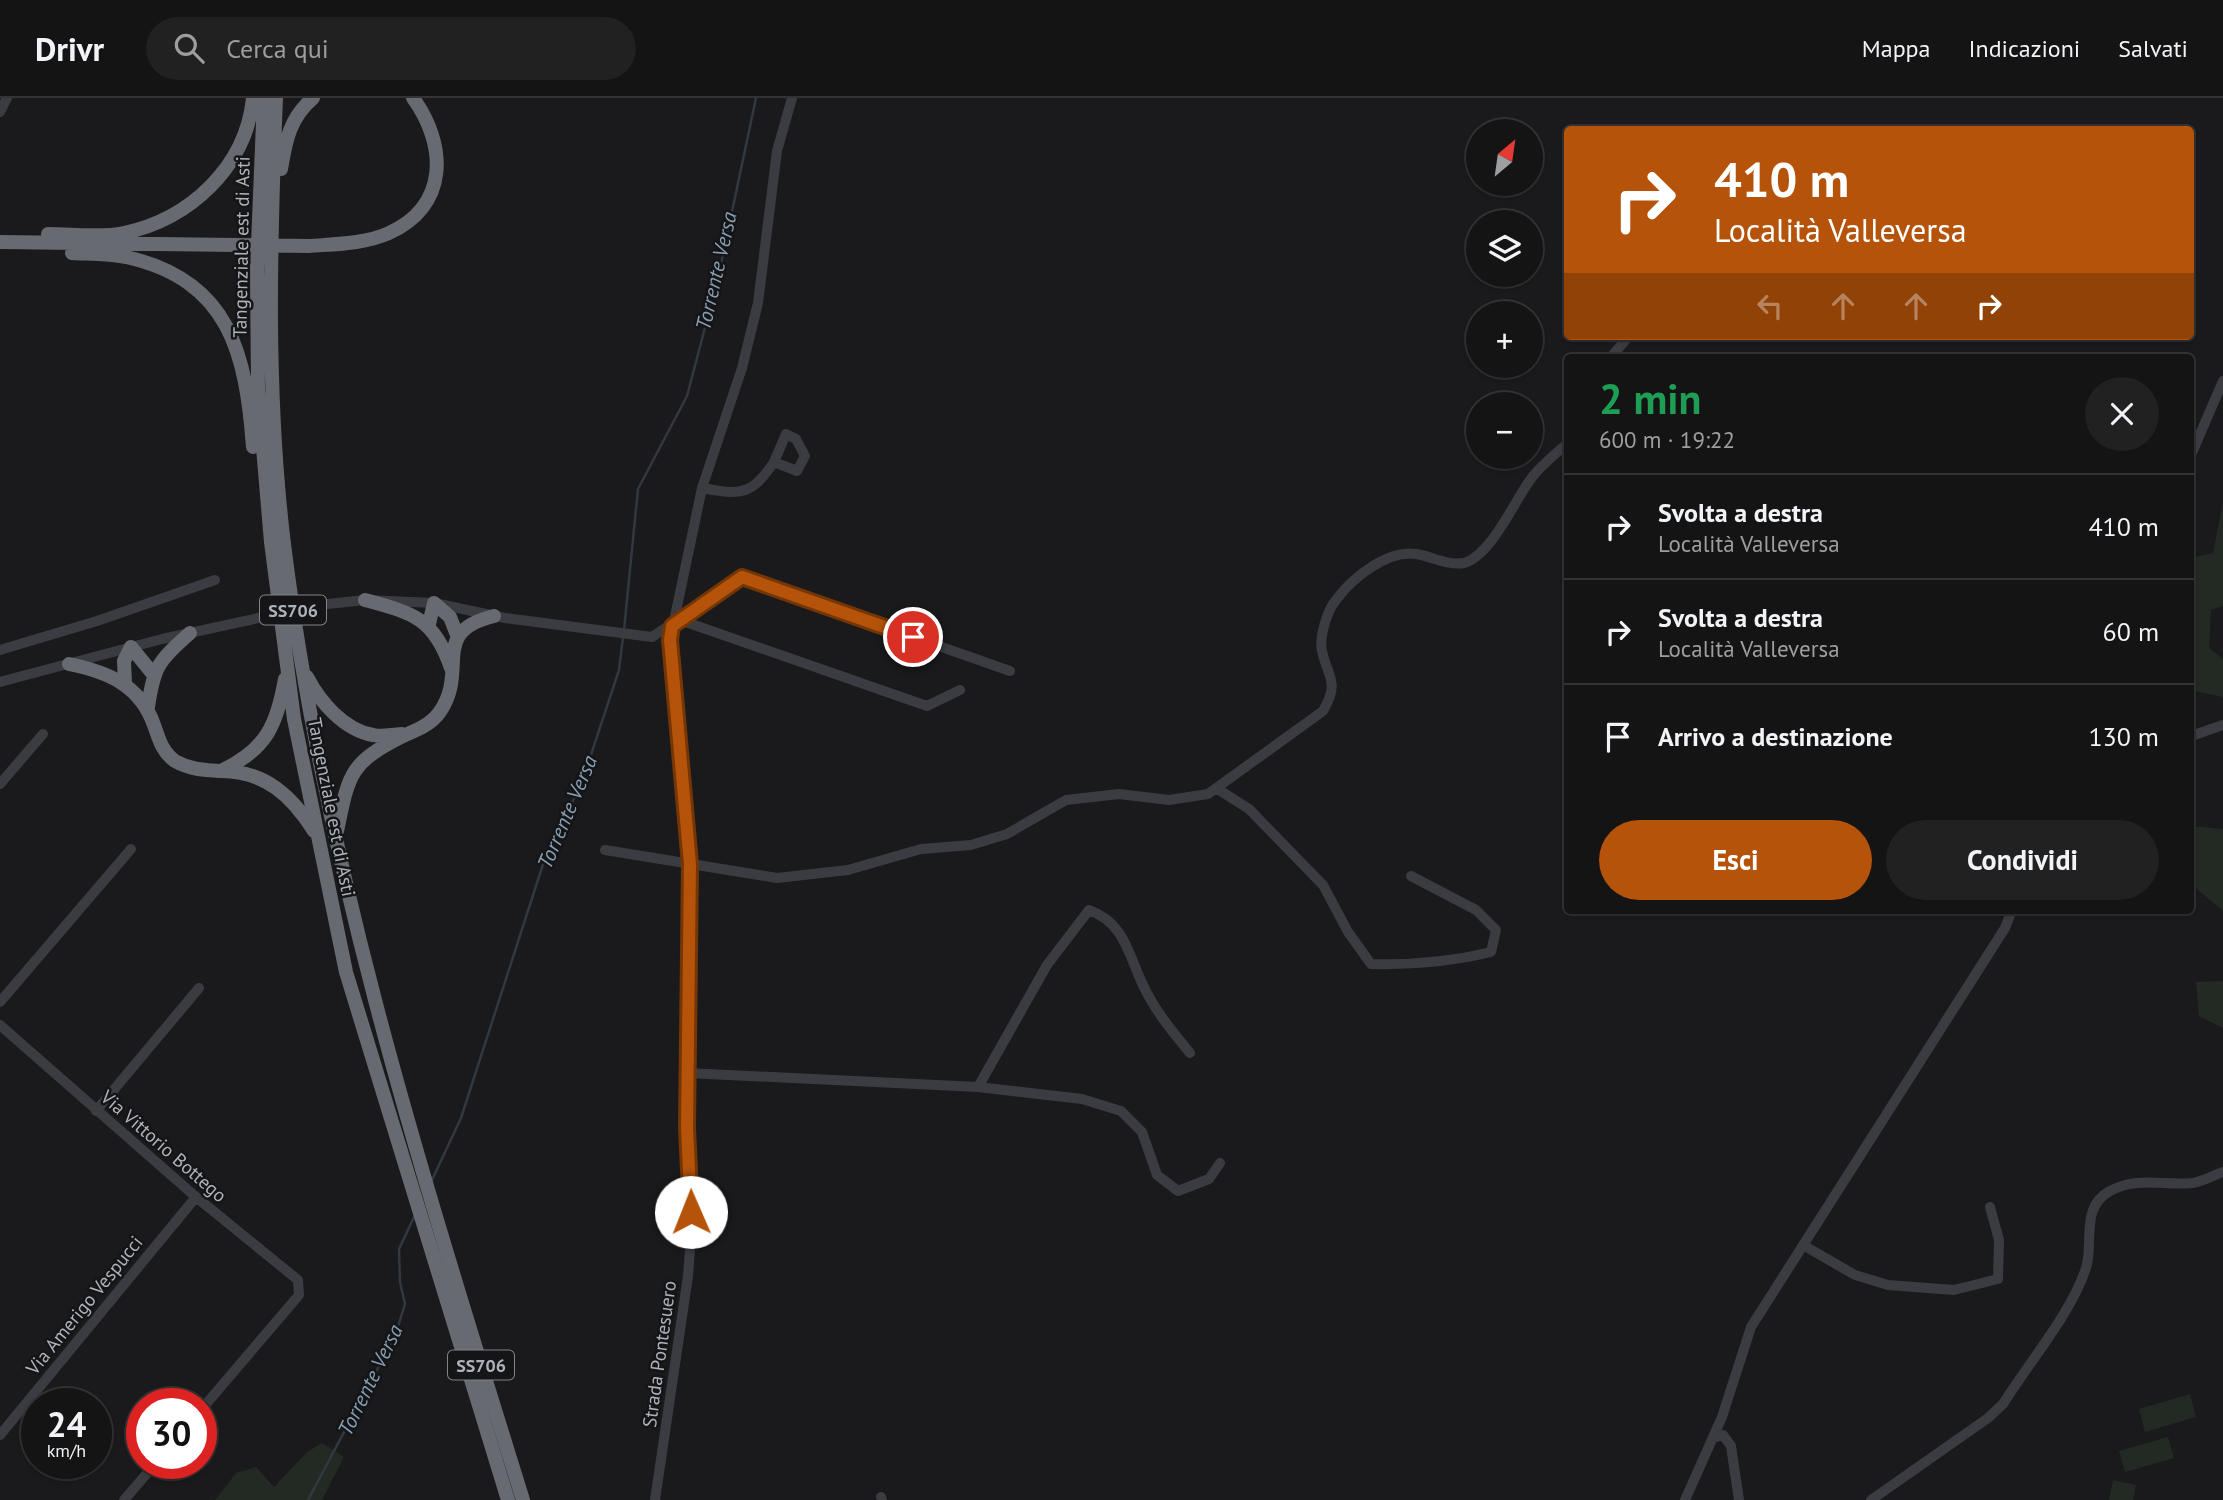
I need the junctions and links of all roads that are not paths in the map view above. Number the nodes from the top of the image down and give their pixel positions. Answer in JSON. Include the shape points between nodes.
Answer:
{"nodes":[{"id":1,"x":7,"y":98,"type":"edge"},
{"id":2,"x":253,"y":98,"type":"edge"},
{"id":3,"x":264,"y":98,"type":"edge"},
{"id":4,"x":276,"y":98,"type":"edge"},
{"id":5,"x":313,"y":98,"type":"edge"},
{"id":6,"x":413,"y":98,"type":"edge"},
{"id":7,"x":792,"y":98,"type":"edge"},
{"id":8,"x":0,"y":112,"type":"edge"},
{"id":9,"x":5,"y":242,"type":"edge"},
{"id":10,"x":270,"y":267,"type":"junction"},
{"id":11,"x":1626,"y":340,"type":"edge"},
{"id":12,"x":1614,"y":354,"type":"edge"},
{"id":13,"x":2223,"y":381,"type":"edge"},
{"id":14,"x":1564,"y":447,"type":"edge"},
{"id":15,"x":2194,"y":448,"type":"edge"},
{"id":16,"x":775,"y":462,"type":"dead end"},
{"id":17,"x":702,"y":488,"type":"junction"},
{"id":18,"x":271,"y":542,"type":"junction"},
{"id":19,"x":215,"y":580,"type":"dead end"},
{"id":20,"x":365,"y":600,"type":"junction"},
{"id":21,"x":434,"y":603,"type":"junction"},
{"id":22,"x":494,"y":616,"type":"junction"},
{"id":23,"x":676,"y":623,"type":"junction"},
{"id":24,"x":429,"y":624,"type":"junction"},
{"id":25,"x":190,"y":633,"type":"junction"},
{"id":26,"x":457,"y":635,"type":"junction"},
{"id":27,"x":131,"y":648,"type":"junction"},
{"id":28,"x":0,"y":650,"type":"edge"},
{"id":29,"x":69,"y":664,"type":"junction"},
{"id":30,"x":294,"y":667,"type":"junction"},
{"id":31,"x":1010,"y":671,"type":"dead end"},
{"id":32,"x":452,"y":673,"type":"junction"},
{"id":33,"x":153,"y":674,"type":"junction"},
{"id":34,"x":0,"y":682,"type":"edge"},
{"id":35,"x":125,"y":683,"type":"junction"},
{"id":36,"x":960,"y":690,"type":"dead end"},
{"id":37,"x":148,"y":707,"type":"junction"},
{"id":38,"x":2223,"y":725,"type":"edge"},
{"id":39,"x":43,"y":734,"type":"dead end"},
{"id":40,"x":407,"y":734,"type":"junction"},
{"id":41,"x":2194,"y":735,"type":"edge"},
{"id":42,"x":222,"y":771,"type":"junction"},
{"id":43,"x":0,"y":784,"type":"edge"},
{"id":44,"x":1216,"y":788,"type":"junction"},
{"id":45,"x":319,"y":838,"type":"junction"},
{"id":46,"x":335,"y":838,"type":"junction"},
{"id":47,"x":131,"y":849,"type":"dead end"},
{"id":48,"x":606,"y":850,"type":"dead end"},
{"id":49,"x":690,"y":864,"type":"junction"},
{"id":50,"x":1411,"y":876,"type":"dead end"},
{"id":51,"x":2010,"y":914,"type":"edge"},
{"id":52,"x":199,"y":988,"type":"dead end"},
{"id":53,"x":0,"y":1002,"type":"edge"},
{"id":54,"x":0,"y":1026,"type":"edge"},
{"id":55,"x":1189,"y":1052,"type":"dead end"},
{"id":56,"x":687,"y":1073,"type":"junction"},
{"id":57,"x":978,"y":1087,"type":"junction"},
{"id":58,"x":96,"y":1111,"type":"junction"},
{"id":59,"x":1220,"y":1163,"type":"dead end"},
{"id":60,"x":2223,"y":1172,"type":"edge"},
{"id":61,"x":196,"y":1197,"type":"junction"},
{"id":62,"x":1990,"y":1207,"type":"dead end"},
{"id":63,"x":1803,"y":1245,"type":"junction"},
{"id":64,"x":217,"y":1391,"type":"edge"},
{"id":65,"x":0,"y":1435,"type":"edge"},
{"id":66,"x":1713,"y":1438,"type":"junction"},
{"id":67,"x":142,"y":1479,"type":"edge"},
{"id":68,"x":124,"y":1500,"type":"edge"},
{"id":69,"x":508,"y":1500,"type":"edge"},
{"id":70,"x":523,"y":1500,"type":"edge"},
{"id":71,"x":655,"y":1500,"type":"edge"},
{"id":72,"x":1685,"y":1500,"type":"edge"},
{"id":73,"x":1739,"y":1500,"type":"edge"},
{"id":74,"x":1871,"y":1500,"type":"edge"}],
"edges":[{"from":1,"to":8,"type":"street"},
{"from":2,"to":9,"type":"highway","via":[[242,141],[228,167],[211,188],[171,216],[123,233],[41,234]]},
{"from":3,"to":18,"type":"highway","name":"Tangenziale est di Asti","number":"SS706","via":[[258,389]]},
{"from":4,"to":10,"type":"highway","name":"Tangenziale est di Asti","number":"SS706"},
{"from":5,"to":10,"type":"highway","via":[[287,131],[279,227]]},
{"from":6,"to":9,"type":"highway","via":[[428,119],[437,144],[439,170],[429,197],[415,216],[388,233],[351,243],[309,246]]},
{"from":7,"to":17,"type":"street","name":"Strada Pontesuero","via":[[778,151],[758,303],[742,368]]},
{"from":9,"to":18,"type":"highway","via":[[124,257],[158,266],[205,297],[227,326],[242,358],[257,491]]},
{"from":10,"to":30,"type":"highway","name":"Tangenziale est di Asti","number":"SS706","via":[[273,390]]},
{"from":11,"to":12,"type":"street"},
{"from":13,"to":15,"type":"street"},
{"from":14,"to":44,"type":"street","via":[[1534,476],[1477,556],[1462,563],[1415,553],[1387,558],[1354,581],[1334,601],[1325,625],[1321,650],[1330,668],[1332,694],[1323,711]]},
{"from":16,"to":17,"type":"street","via":[[759,485],[737,494]]},
{"from":17,"to":23,"type":"street","name":"Strada Pontesuero"},
{"from":18,"to":30,"type":"highway","name":"Tangenziale est di Asti","number":"SS706"},
{"from":19,"to":28,"type":"street"},
{"from":20,"to":21,"type":"street"},
{"from":20,"to":24,"type":"highway","via":[[405,611]]},
{"from":20,"to":25,"type":"street","via":[[318,605]]},
{"from":21,"to":22,"type":"street"},
{"from":21,"to":24,"type":"highway"},
{"from":21,"to":26,"type":"highway","via":[[450,617]]},
{"from":22,"to":23,"type":"street","via":[[652,636]]},
{"from":22,"to":26,"type":"highway","via":[[470,622]]},
{"from":23,"to":31,"type":"street","via":[[742,577]]},
{"from":23,"to":36,"type":"street","via":[[926,706]]},
{"from":23,"to":49,"type":"street","name":"Strada Pontesuero","via":[[670,640]]},
{"from":24,"to":32,"type":"highway","via":[[443,644]]},
{"from":25,"to":27,"type":"street"},
{"from":25,"to":33,"type":"highway","via":[[162,658]]},
{"from":26,"to":32,"type":"highway"},
{"from":27,"to":29,"type":"street"},
{"from":27,"to":33,"type":"highway"},
{"from":27,"to":35,"type":"highway","via":[[124,661]]},
{"from":29,"to":34,"type":"street"},
{"from":29,"to":35,"type":"highway"},
{"from":30,"to":40,"type":"highway","via":[[352,727],[373,735]]},
{"from":30,"to":42,"type":"highway","via":[[264,741]]},
{"from":30,"to":45,"type":"highway","name":"Tangenziale est di Asti","number":"SS706","via":[[295,719]]},
{"from":30,"to":46,"type":"highway","name":"Tangenziale est di Asti","number":"SS706"},
{"from":32,"to":40,"type":"highway","via":[[450,694],[438,714]]},
{"from":33,"to":37,"type":"highway"},
{"from":35,"to":37,"type":"highway"},
{"from":37,"to":42,"type":"highway","via":[[167,755],[193,769]]},
{"from":38,"to":41,"type":"street"},
{"from":39,"to":43,"type":"street"},
{"from":40,"to":46,"type":"highway","via":[[366,756],[353,771]]},
{"from":42,"to":45,"type":"highway","via":[[268,782],[289,795]]},
{"from":44,"to":49,"type":"street","via":[[1208,794],[1169,800],[1119,794],[1066,800],[1007,834],[971,845],[921,849],[848,870],[777,878]]},
{"from":44,"to":50,"type":"street","via":[[1249,809],[1322,885],[1371,964],[1445,962],[1491,952],[1496,930],[1476,910]]},
{"from":45,"to":69,"type":"highway","name":"Tangenziale est di Asti","number":"SS706","via":[[346,972]]},
{"from":46,"to":70,"type":"highway","name":"Tangenziale est di Asti","number":"SS706","via":[[363,965],[404,1111]]},
{"from":47,"to":53,"type":"street"},
{"from":48,"to":49,"type":"street"},
{"from":49,"to":56,"type":"street","name":"Strada Pontesuero"},
{"from":51,"to":63,"type":"street"},
{"from":52,"to":58,"type":"street"},
{"from":54,"to":58,"type":"street","name":"Via Vittorio Bottego"},
{"from":55,"to":57,"type":"street","via":[[1163,1021],[1143,985],[1125,936],[1105,916],[1088,910],[1048,965]]},
{"from":56,"to":57,"type":"street"},
{"from":56,"to":71,"type":"street","name":"Strada Pontesuero","via":[[688,1276]]},
{"from":57,"to":59,"type":"street","via":[[1082,1100],[1121,1111],[1142,1132],[1157,1175],[1178,1191],[1209,1179]]},
{"from":58,"to":61,"type":"street","name":"Via Vittorio Bottego"},
{"from":60,"to":74,"type":"street","via":[[2195,1183],[2142,1180],[2106,1193],[2089,1219],[2087,1264],[2079,1288],[2003,1404]]},
{"from":61,"to":64,"type":"street","name":"Via Vittorio Bottego","via":[[298,1280],[299,1295]]},
{"from":61,"to":65,"type":"street","name":"Via Amerigo Vespucci"},
{"from":62,"to":63,"type":"street","via":[[1999,1240],[1998,1279],[1954,1290],[1888,1284],[1855,1275]]},
{"from":63,"to":66,"type":"street","via":[[1751,1327]]},
{"from":66,"to":72,"type":"street"},
{"from":66,"to":73,"type":"street","via":[[1723,1436],[1731,1446]]},
{"from":67,"to":68,"type":"street"}]}
